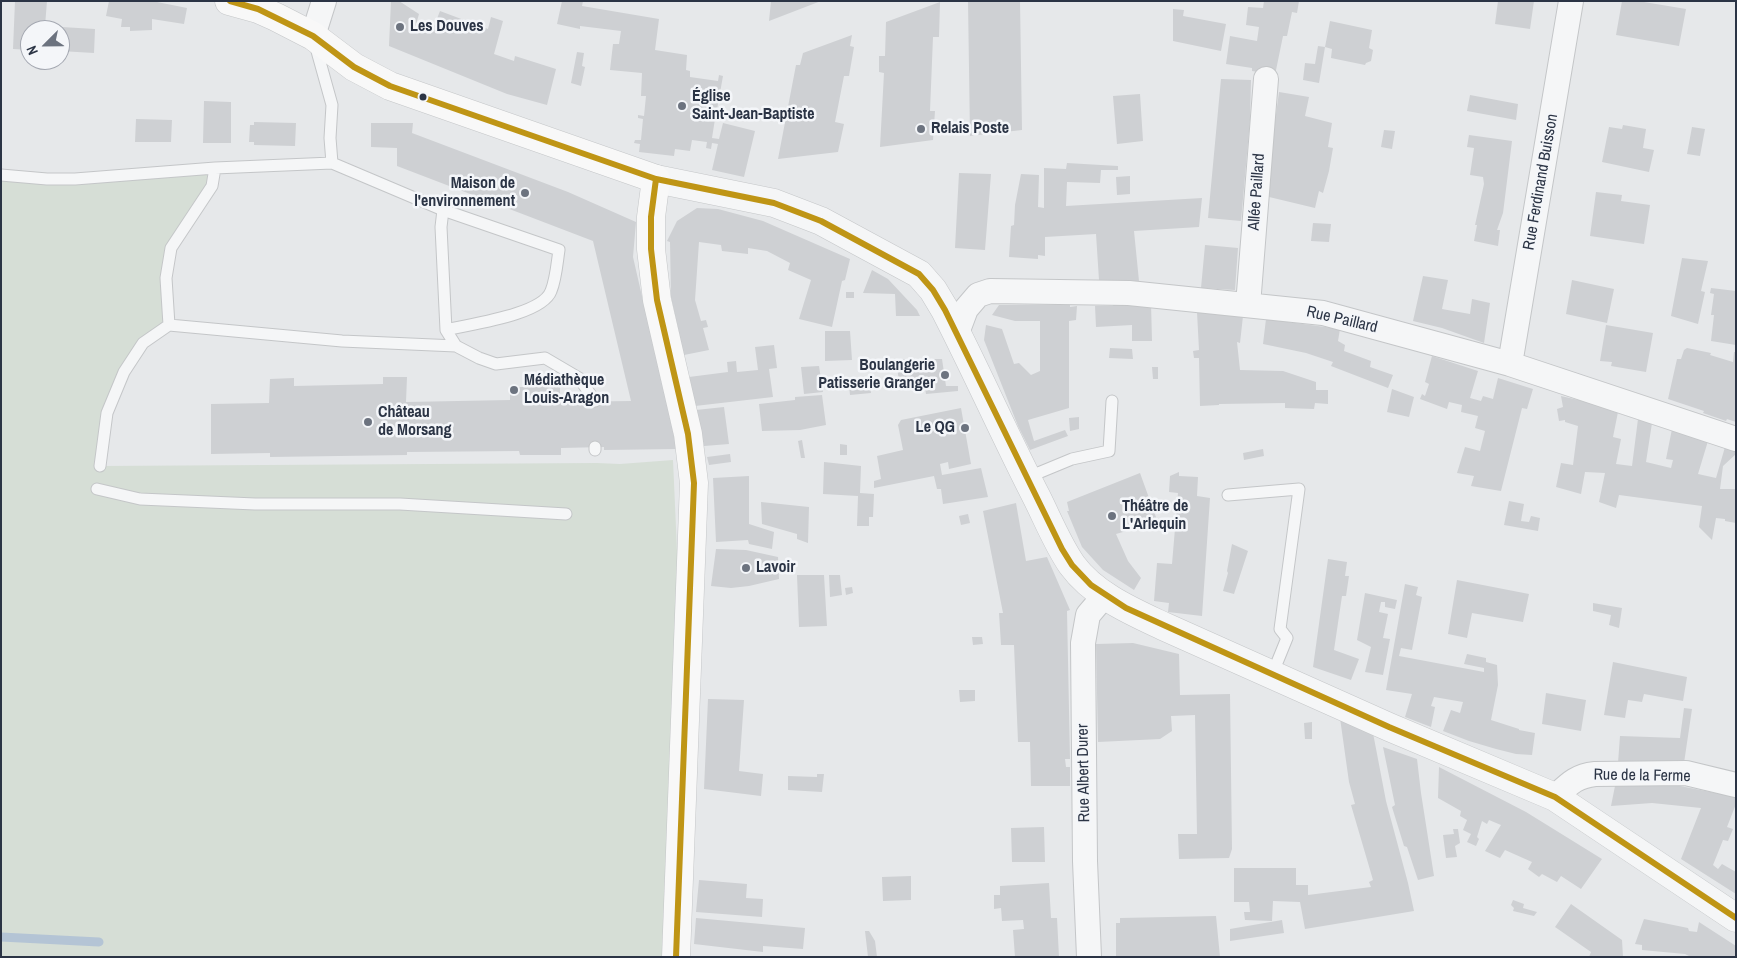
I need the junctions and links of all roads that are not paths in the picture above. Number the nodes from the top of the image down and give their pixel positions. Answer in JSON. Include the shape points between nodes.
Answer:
{"nodes":[{"id":1,"x":229,"y":1,"type":"edge"},
{"id":2,"x":324,"y":1,"type":"edge"},
{"id":3,"x":1571,"y":1,"type":"edge"},
{"id":4,"x":313,"y":36,"type":"junction"},
{"id":5,"x":1266,"y":79,"type":"dead end"},
{"id":6,"x":332,"y":164,"type":"junction"},
{"id":7,"x":215,"y":168,"type":"junction"},
{"id":8,"x":1,"y":175,"type":"edge"},
{"id":9,"x":656,"y":179,"type":"junction"},
{"id":10,"x":442,"y":210,"type":"junction"},
{"id":11,"x":1248,"y":305,"type":"junction"},
{"id":12,"x":169,"y":325,"type":"junction"},
{"id":13,"x":446,"y":330,"type":"junction"},
{"id":14,"x":957,"y":333,"type":"junction"},
{"id":15,"x":456,"y":346,"type":"junction"},
{"id":16,"x":1510,"y":364,"type":"junction"},
{"id":17,"x":1112,"y":401,"type":"dead end"},
{"id":18,"x":595,"y":402,"type":"dead end"},
{"id":19,"x":1736,"y":439,"type":"edge"},
{"id":20,"x":100,"y":466,"type":"dead end"},
{"id":21,"x":1026,"y":478,"type":"junction"},
{"id":22,"x":97,"y":489,"type":"dead end"},
{"id":23,"x":1228,"y":495,"type":"dead end"},
{"id":24,"x":566,"y":514,"type":"dead end"},
{"id":25,"x":1105,"y":595,"type":"junction"},
{"id":26,"x":1272,"y":675,"type":"junction"},
{"id":27,"x":1736,"y":785,"type":"edge"},
{"id":28,"x":1555,"y":797,"type":"junction"},
{"id":29,"x":1736,"y":918,"type":"edge"},
{"id":30,"x":676,"y":957,"type":"edge"},
{"id":31,"x":1089,"y":957,"type":"edge"}],
"edges":[{"from":1,"to":4,"type":"main road","via":[[276,16]]},
{"from":2,"to":4,"type":"street"},
{"from":3,"to":16,"type":"street","name":"Rue Ferdinand Buisson"},
{"from":4,"to":6,"type":"lane","via":[[332,105]]},
{"from":4,"to":9,"type":"main road","via":[[354,67],[390,86]]},
{"from":5,"to":11,"type":"street","name":"Allée Paillard"},
{"from":6,"to":7,"type":"lane"},
{"from":6,"to":10,"type":"lane"},
{"from":7,"to":8,"type":"lane","via":[[75,179]]},
{"from":7,"to":12,"type":"lane","via":[[212,186],[172,248],[166,278]]},
{"from":9,"to":14,"type":"street","via":[[774,203],[821,221],[919,274],[933,290]]},
{"from":9,"to":30,"type":"main road","via":[[651,249],[658,300],[688,434],[694,483]]},
{"from":10,"to":13,"type":"lane"},
{"from":10,"to":13,"type":"lane","via":[[559,250],[551,292],[543,303],[524,312]]},
{"from":11,"to":14,"type":"street","name":"Rue Paillard","via":[[1129,293],[990,291],[978,295],[966,309]]},
{"from":11,"to":16,"type":"street","name":"Rue Paillard","via":[[1323,313]]},
{"from":12,"to":15,"type":"lane","via":[[342,341]]},
{"from":12,"to":20,"type":"lane","via":[[143,343],[124,372],[107,413]]},
{"from":13,"to":15,"type":"lane"},
{"from":14,"to":21,"type":"street"},
{"from":15,"to":18,"type":"lane","via":[[496,364],[545,358],[579,378]]},
{"from":16,"to":19,"type":"street","name":"Rue Paillard"},
{"from":17,"to":21,"type":"lane","via":[[1109,450],[1072,459]]},
{"from":21,"to":25,"type":"street","via":[[1072,566]]},
{"from":22,"to":24,"type":"lane","via":[[140,499],[255,504],[400,504]]},
{"from":23,"to":26,"type":"lane","via":[[1299,489],[1280,629],[1287,638]]},
{"from":25,"to":26,"type":"street","via":[[1132,611]]},
{"from":25,"to":31,"type":"street","name":"Rue Albert Durer","via":[[1088,615],[1083,643]]},
{"from":26,"to":28,"type":"street"},
{"from":27,"to":28,"type":"street","name":"Rue de la Ferme","via":[[1686,774],[1595,774],[1582,776]]},
{"from":28,"to":29,"type":"street"}]}
